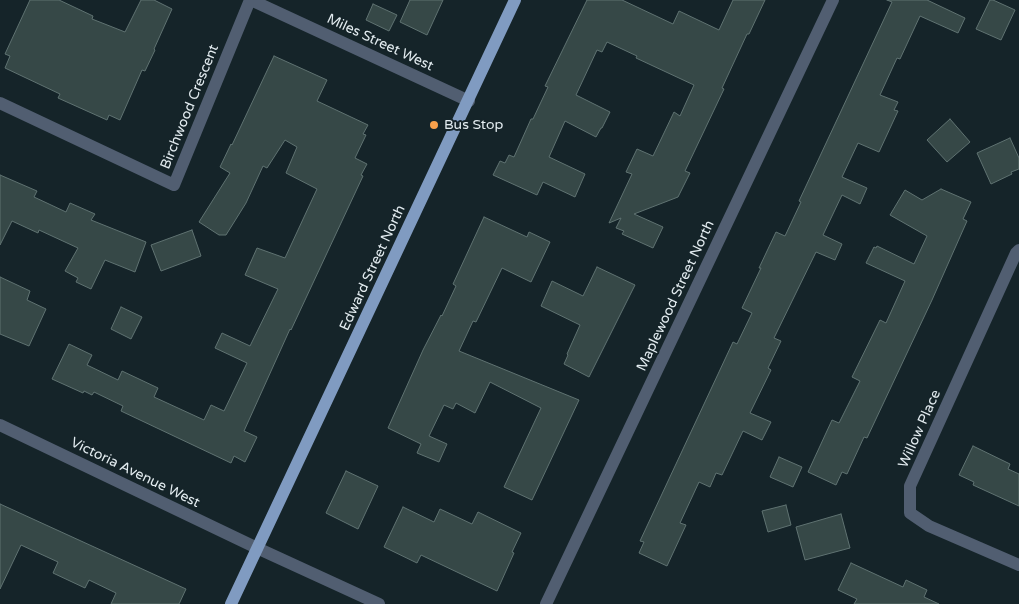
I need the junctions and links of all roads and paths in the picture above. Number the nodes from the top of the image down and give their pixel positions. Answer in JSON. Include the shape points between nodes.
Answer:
{"nodes":[{"id":1,"x":250,"y":0,"type":"edge"},
{"id":2,"x":515,"y":0,"type":"edge"},
{"id":3,"x":833,"y":0,"type":"edge"},
{"id":4,"x":469,"y":101,"type":"junction"},
{"id":5,"x":0,"y":103,"type":"edge"},
{"id":6,"x":1019,"y":250,"type":"edge"},
{"id":7,"x":0,"y":426,"type":"edge"},
{"id":8,"x":257,"y":548,"type":"junction"},
{"id":9,"x":1019,"y":565,"type":"edge"},
{"id":10,"x":231,"y":604,"type":"edge"},
{"id":11,"x":379,"y":604,"type":"edge"},
{"id":12,"x":546,"y":604,"type":"edge"}],
"edges":[{"from":1,"to":4,"type":"street","name":"Miles Street West"},
{"from":1,"to":5,"type":"street","name":"Birchwood Crescent","via":[[174,185]]},
{"from":2,"to":4,"type":"main road","name":"Edward Street North"},
{"from":3,"to":12,"type":"street","name":"Maplewood Street North"},
{"from":4,"to":8,"type":"main road","name":"Edward Street North"},
{"from":6,"to":9,"type":"street","name":"Willow Place","via":[[910,486],[910,513],[929,526]]},
{"from":7,"to":8,"type":"street","name":"Victoria Avenue West"},
{"from":8,"to":10,"type":"main road","name":"Edward Street North"},
{"from":8,"to":11,"type":"street","name":"Victoria Avenue West"}]}
